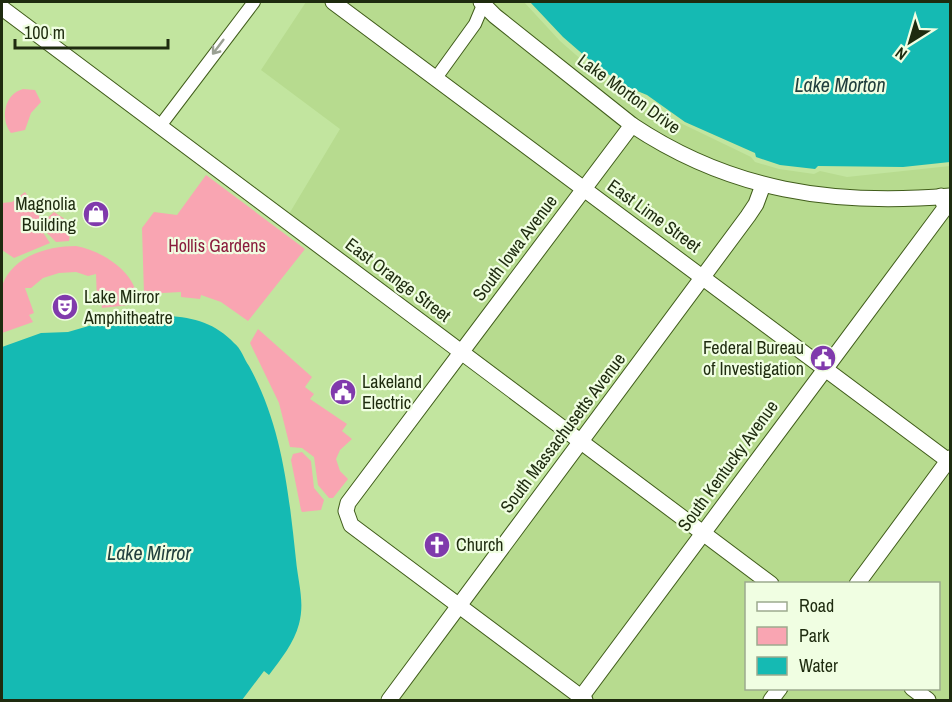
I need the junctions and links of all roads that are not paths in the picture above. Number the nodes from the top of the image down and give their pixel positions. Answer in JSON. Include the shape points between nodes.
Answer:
{"nodes":[{"id":1,"x":254,"y":2,"type":"edge"},
{"id":2,"x":333,"y":2,"type":"edge"},
{"id":3,"x":482,"y":3,"type":"edge"},
{"id":4,"x":2,"y":8,"type":"edge"},
{"id":5,"x":436,"y":78,"type":"junction"},
{"id":6,"x":632,"y":125,"type":"junction"},
{"id":7,"x":159,"y":126,"type":"junction"},
{"id":8,"x":763,"y":185,"type":"junction"},
{"id":9,"x":584,"y":189,"type":"junction"},
{"id":10,"x":946,"y":196,"type":"edge"},
{"id":11,"x":703,"y":277,"type":"junction"},
{"id":12,"x":462,"y":353,"type":"junction"},
{"id":13,"x":824,"y":369,"type":"junction"},
{"id":14,"x":581,"y":441,"type":"junction"},
{"id":15,"x":950,"y":460,"type":"edge"},
{"id":16,"x":703,"y":534,"type":"junction"},
{"id":17,"x":768,"y":582,"type":"edge"},
{"id":18,"x":858,"y":582,"type":"edge"},
{"id":19,"x":460,"y":605,"type":"junction"},
{"id":20,"x":915,"y":690,"type":"edge"},
{"id":21,"x":389,"y":700,"type":"edge"},
{"id":22,"x":582,"y":700,"type":"edge"},
{"id":23,"x":928,"y":700,"type":"edge"}],
"edges":[{"from":1,"to":7,"type":"street","one_way":true},
{"from":2,"to":5,"type":"street","name":"East Lime Street"},
{"from":3,"to":5,"type":"street","via":[[475,24]]},
{"from":3,"to":6,"type":"street","name":"Lake Morton Drive"},
{"from":4,"to":7,"type":"street","name":"East Orange Street"},
{"from":5,"to":9,"type":"street","name":"East Lime Street"},
{"from":6,"to":8,"type":"street","name":"Lake Morton Drive","via":[[711,168]]},
{"from":6,"to":9,"type":"street","name":"South Iowa Avenue"},
{"from":7,"to":12,"type":"street","name":"East Orange Street"},
{"from":8,"to":10,"type":"street","name":"Lake Morton Drive","via":[[844,199]]},
{"from":8,"to":11,"type":"street","name":"South Massachusetts Avenue","via":[[756,204]]},
{"from":9,"to":11,"type":"street","name":"East Lime Street"},
{"from":9,"to":12,"type":"street","name":"South Iowa Avenue"},
{"from":10,"to":13,"type":"street","name":"South Kentucky Avenue","via":[[945,208]]},
{"from":11,"to":13,"type":"street","name":"East Lime Street"},
{"from":11,"to":14,"type":"street","name":"South Massachusetts Avenue"},
{"from":12,"to":14,"type":"street","name":"East Orange Street"},
{"from":12,"to":19,"type":"street","name":"South Iowa Avenue","via":[[348,503],[346,511],[351,525]]},
{"from":13,"to":15,"type":"street","name":"East Lime Street"},
{"from":13,"to":16,"type":"street","name":"South Kentucky Avenue"},
{"from":14,"to":16,"type":"street","name":"East Orange Street"},
{"from":14,"to":19,"type":"street","name":"South Massachusetts Avenue"},
{"from":15,"to":18,"type":"street"},
{"from":16,"to":17,"type":"street","name":"East Orange Street"},
{"from":16,"to":22,"type":"street","name":"South Kentucky Avenue"},
{"from":19,"to":21,"type":"street","name":"South Massachusetts Avenue"},
{"from":19,"to":22,"type":"street"},
{"from":20,"to":23,"type":"street"}]}
